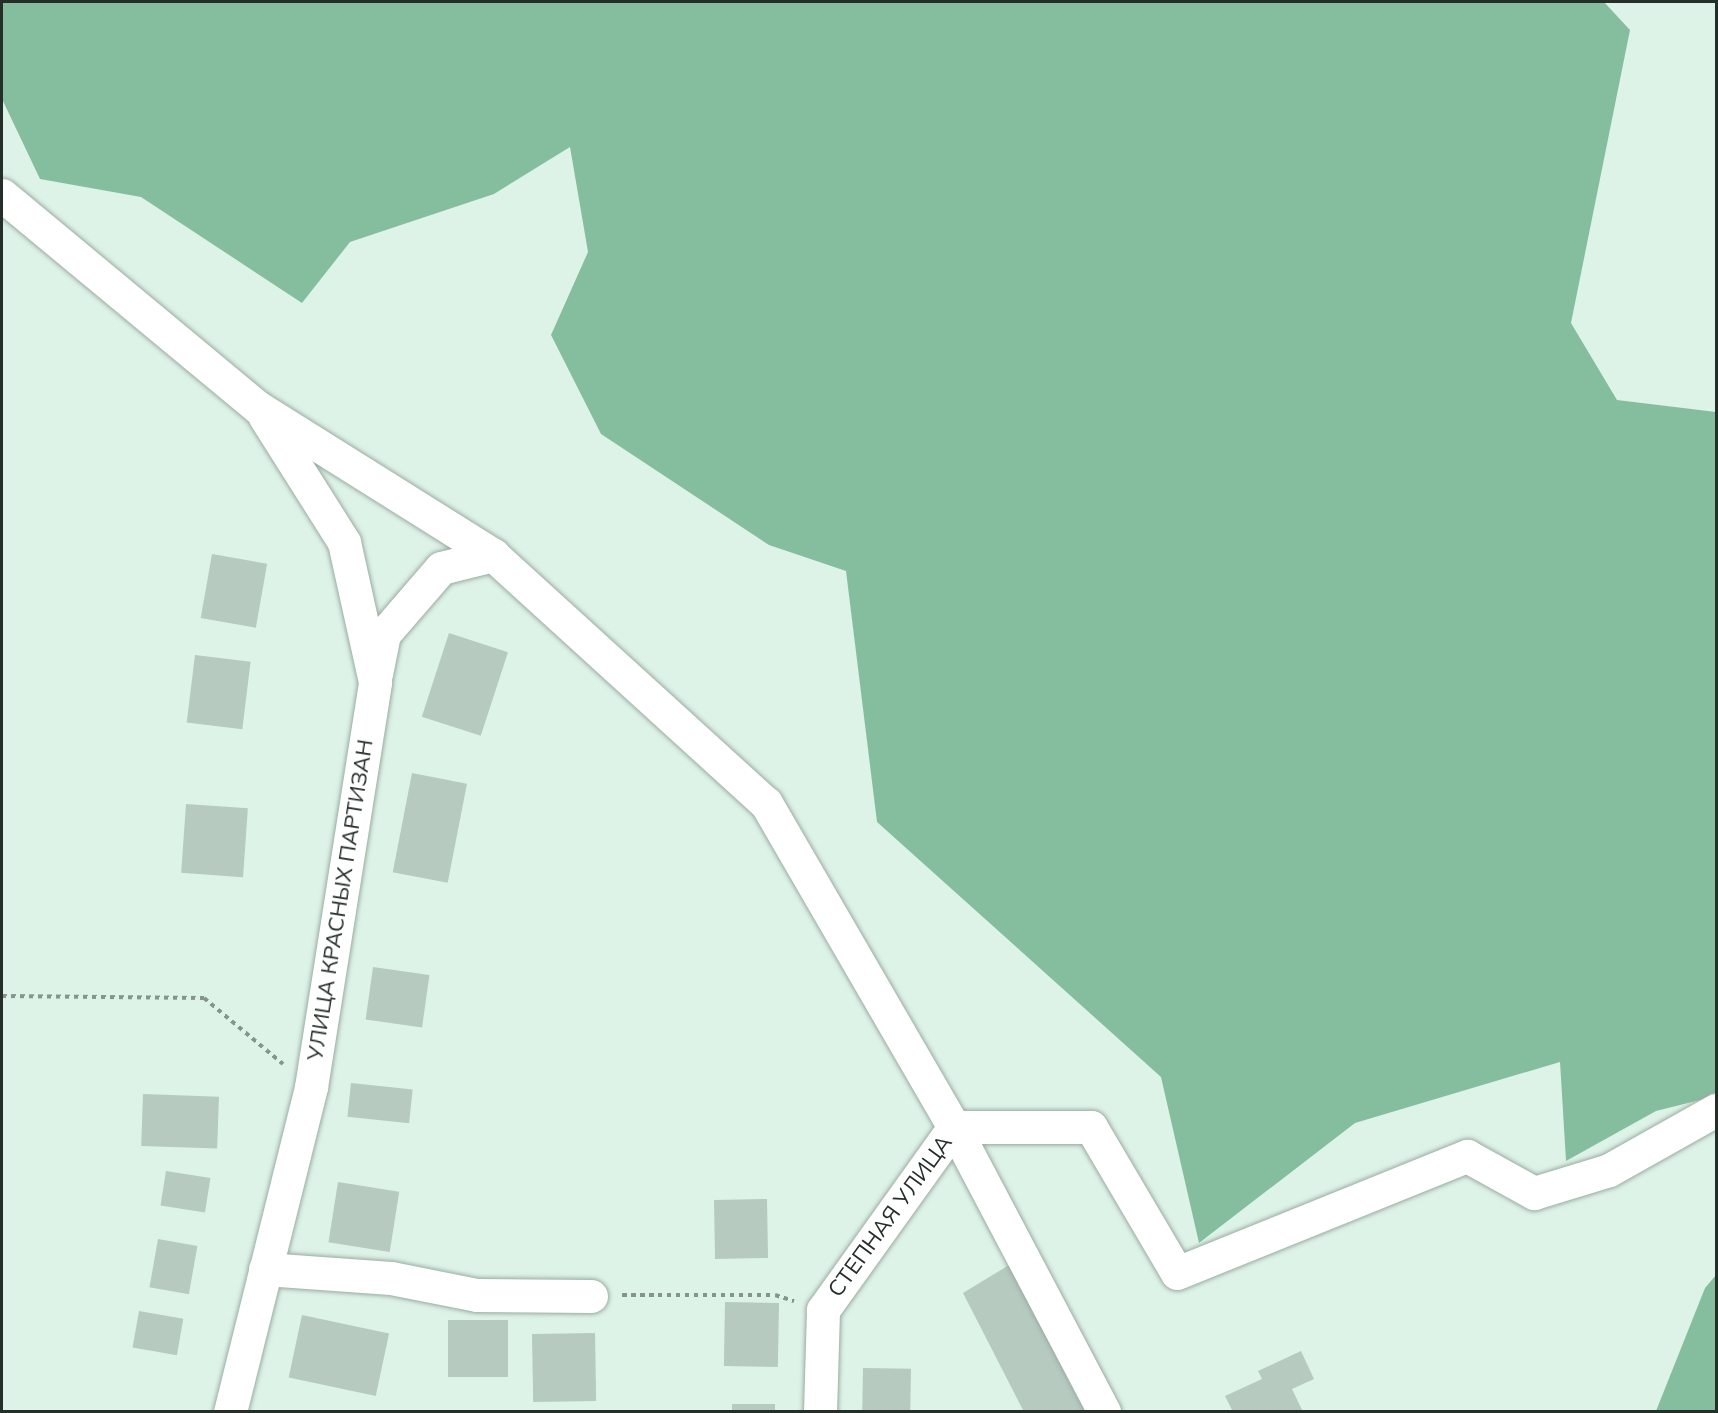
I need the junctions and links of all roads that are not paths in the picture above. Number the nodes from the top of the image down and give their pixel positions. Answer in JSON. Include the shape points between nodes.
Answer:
{"nodes":[{"id":1,"x":2,"y":195,"type":"edge"},
{"id":2,"x":259,"y":408,"type":"junction"},
{"id":3,"x":493,"y":555,"type":"junction"},
{"id":4,"x":375,"y":682,"type":"junction"},
{"id":5,"x":1716,"y":1110,"type":"edge"},
{"id":6,"x":954,"y":1127,"type":"junction"},
{"id":7,"x":265,"y":1269,"type":"junction"},
{"id":8,"x":591,"y":1296,"type":"road end"},
{"id":9,"x":230,"y":1412,"type":"edge"},
{"id":10,"x":820,"y":1412,"type":"edge"},
{"id":11,"x":1104,"y":1412,"type":"edge"}],
"edges":[{"from":1,"to":2,"type":"street"},
{"from":2,"to":3,"type":"street"},
{"from":2,"to":4,"type":"street","name":"УЛИЦА КРАСНЫХ ПАРТИЗАН","via":[[344,542]]},
{"from":3,"to":4,"type":"street","via":[[441,568],[384,634]]},
{"from":3,"to":6,"type":"street","via":[[766,803]]},
{"from":4,"to":7,"type":"street","name":"УЛИЦА КРАСНЫХ ПАРТИЗАН","via":[[311,1087]]},
{"from":5,"to":6,"type":"street","via":[[1609,1170],[1534,1193],[1467,1156],[1177,1273],[1091,1127]]},
{"from":6,"to":10,"type":"street","name":"СТЕПНАЯ УЛИЦА","via":[[823,1310]]},
{"from":6,"to":11,"type":"street"},
{"from":7,"to":8,"type":"street","via":[[391,1278],[477,1295]]},
{"from":7,"to":9,"type":"street","name":"УЛИЦА КРАСНЫХ ПАРТИЗАН"}]}
